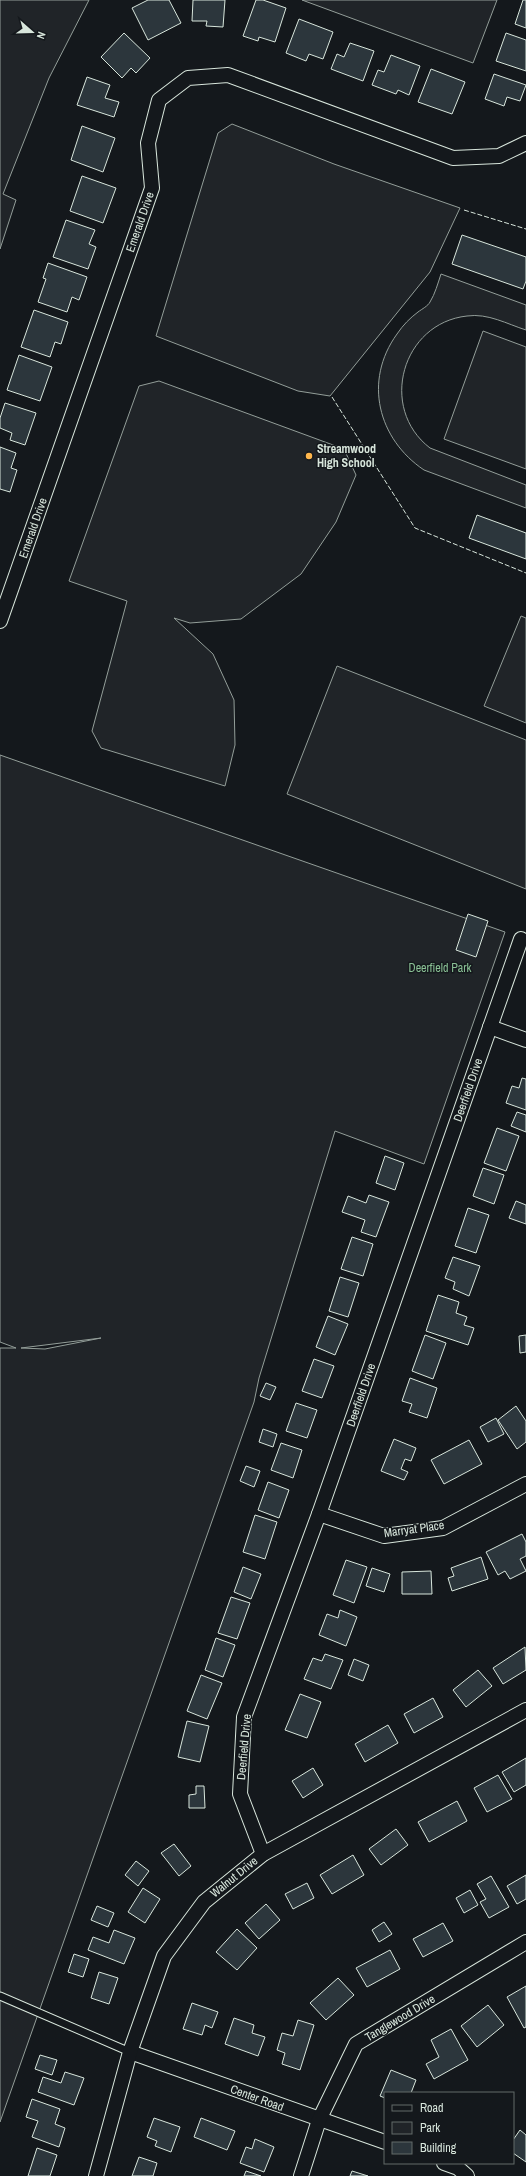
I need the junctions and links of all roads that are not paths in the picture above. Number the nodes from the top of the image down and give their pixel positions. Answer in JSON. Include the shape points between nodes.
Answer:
{"nodes":[{"id":1,"x":526,"y":143,"type":"edge"},
{"id":2,"x":0,"y":621,"type":"edge"},
{"id":3,"x":521,"y":939,"type":"dead end"},
{"id":4,"x":490,"y":1027,"type":"junction"},
{"id":5,"x":526,"y":1040,"type":"edge"},
{"id":6,"x":526,"y":1484,"type":"edge"},
{"id":7,"x":319,"y":1514,"type":"junction"},
{"id":8,"x":526,"y":1710,"type":"edge"},
{"id":9,"x":263,"y":1854,"type":"junction"},
{"id":10,"x":526,"y":1942,"type":"edge"},
{"id":11,"x":0,"y":1996,"type":"edge"},
{"id":12,"x":130,"y":2052,"type":"junction"},
{"id":13,"x":320,"y":2120,"type":"junction"},
{"id":14,"x":384,"y":2142,"type":"edge"},
{"id":15,"x":447,"y":2164,"type":"edge"},
{"id":16,"x":96,"y":2176,"type":"edge"},
{"id":17,"x":301,"y":2176,"type":"edge"},
{"id":18,"x":467,"y":2176,"type":"edge"}],
"edges":[{"from":1,"to":2,"type":"street","name":"Emerald Drive","via":[[499,156],[453,158],[228,75],[188,78],[159,100],[148,143],[152,188]]},
{"from":3,"to":4,"type":"street","name":"Deerfield Drive"},
{"from":4,"to":5,"type":"street"},
{"from":4,"to":7,"type":"street","name":"Deerfield Drive"},
{"from":6,"to":7,"type":"street","name":"Marryat Place","via":[[443,1528],[384,1536]]},
{"from":7,"to":9,"type":"street","name":"Deerfield Drive","via":[[244,1717],[240,1794]]},
{"from":8,"to":9,"type":"street","name":"Walnut Drive"},
{"from":9,"to":12,"type":"street","name":"Walnut Drive","via":[[204,1902],[164,1956]]},
{"from":10,"to":13,"type":"street","name":"Tanglewood Drive","via":[[356,2044]]},
{"from":11,"to":12,"type":"lane"},
{"from":12,"to":13,"type":"street","name":"Center Road"},
{"from":12,"to":16,"type":"street","name":"Walnut Drive"},
{"from":13,"to":14,"type":"street","name":"Center Road"},
{"from":13,"to":17,"type":"street","name":"Tanglewood Drive"},
{"from":15,"to":18,"type":"street","via":[[458,2168]]}]}
